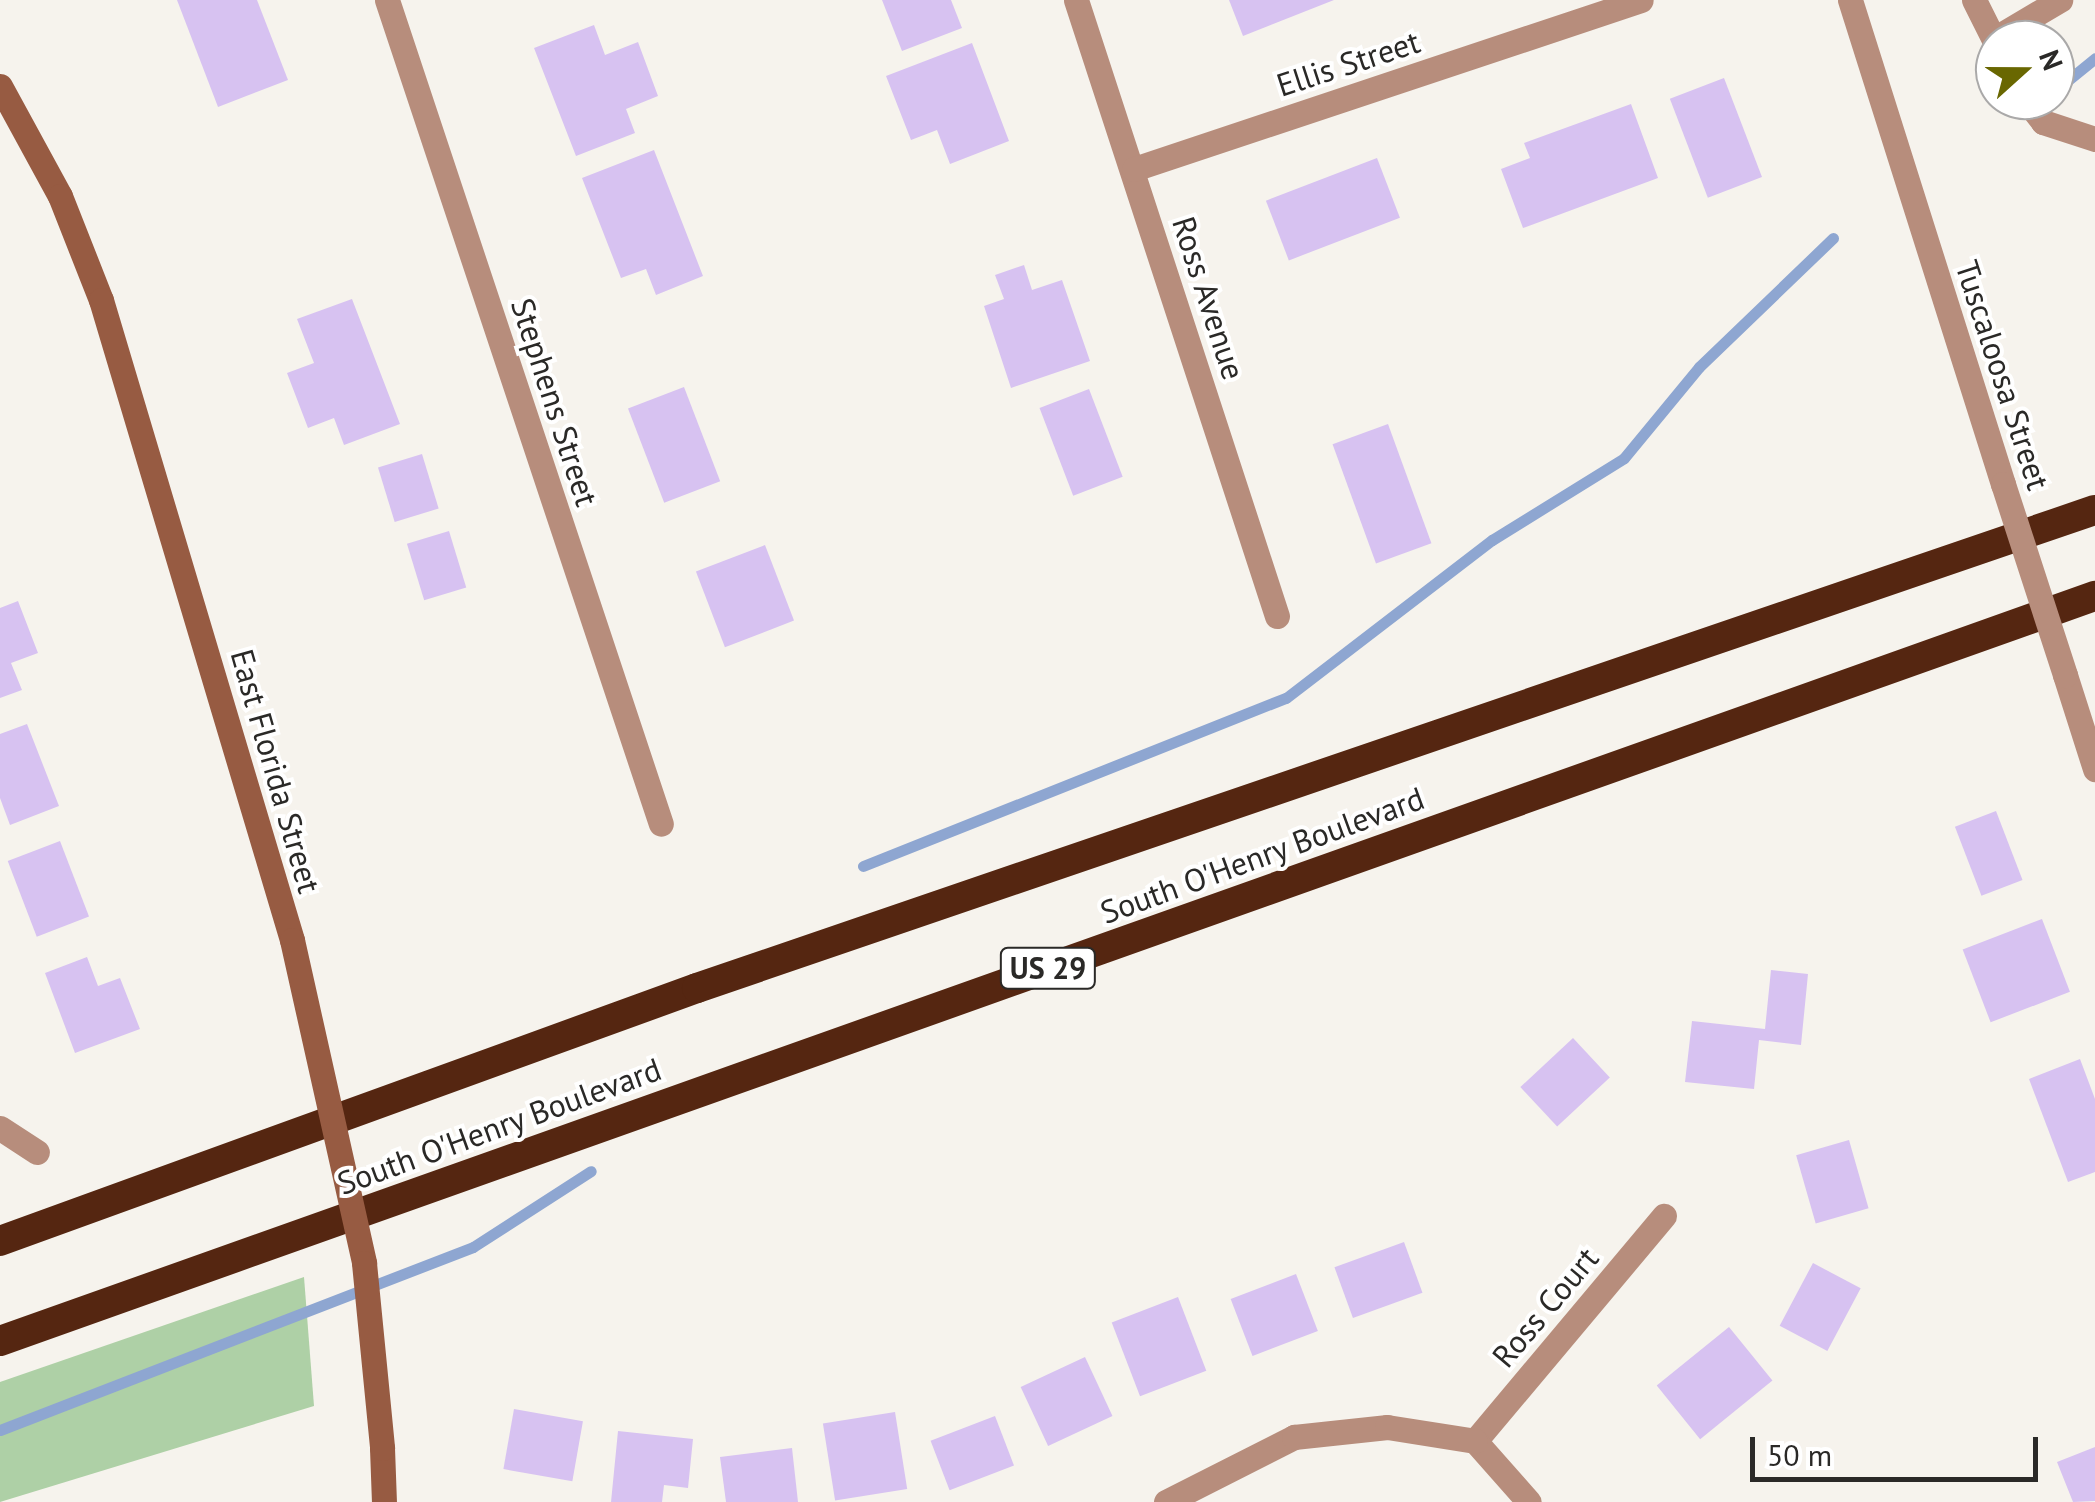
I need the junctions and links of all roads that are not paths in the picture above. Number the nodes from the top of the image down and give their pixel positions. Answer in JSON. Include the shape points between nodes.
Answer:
{"nodes":[{"id":1,"x":387,"y":0,"type":"edge"},
{"id":2,"x":1076,"y":0,"type":"edge"},
{"id":3,"x":1641,"y":0,"type":"edge"},
{"id":4,"x":1850,"y":0,"type":"edge"},
{"id":5,"x":2060,"y":0,"type":"edge"},
{"id":6,"x":2028,"y":20,"type":"edge"},
{"id":7,"x":0,"y":86,"type":"edge"},
{"id":8,"x":2041,"y":120,"type":"edge"},
{"id":9,"x":2095,"y":139,"type":"edge"},
{"id":10,"x":1134,"y":169,"type":"junction"},
{"id":11,"x":2095,"y":510,"type":"edge"},
{"id":12,"x":2095,"y":596,"type":"edge"},
{"id":13,"x":1277,"y":616,"type":"dead end"},
{"id":14,"x":2095,"y":770,"type":"edge"},
{"id":15,"x":661,"y":824,"type":"dead end"},
{"id":16,"x":0,"y":1128,"type":"edge"},
{"id":17,"x":37,"y":1152,"type":"dead end"},
{"id":18,"x":1664,"y":1216,"type":"dead end"},
{"id":19,"x":0,"y":1241,"type":"edge"},
{"id":20,"x":0,"y":1341,"type":"edge"},
{"id":21,"x":1475,"y":1441,"type":"junction"},
{"id":22,"x":384,"y":1502,"type":"edge"},
{"id":23,"x":1166,"y":1502,"type":"edge"},
{"id":24,"x":1529,"y":1502,"type":"edge"}],
"edges":[{"from":1,"to":15,"type":"street","name":"Stephens Street"},
{"from":2,"to":10,"type":"street","name":"Ross Avenue"},
{"from":3,"to":10,"type":"street","name":"Ellis Street"},
{"from":4,"to":14,"type":"street","name":"Tuscaloosa Street","bridge":true},
{"from":5,"to":6,"type":"street"},
{"from":7,"to":22,"type":"main road","name":"East Florida Street","bridge":true,"via":[[60,196],[100,300],[292,940],[364,1264]]},
{"from":8,"to":9,"type":"street"},
{"from":10,"to":13,"type":"street","name":"Ross Avenue"},
{"from":11,"to":19,"type":"highway","name":"South O'Henry Boulevard","via":[[697,988]]},
{"from":12,"to":20,"type":"highway","name":"South O'Henry Boulevard","number":"US 29"},
{"from":16,"to":17,"type":"street"},
{"from":18,"to":21,"type":"street","name":"Ross Court"},
{"from":21,"to":23,"type":"street","via":[[1387,1427],[1294,1437]]},
{"from":21,"to":24,"type":"street"}]}
